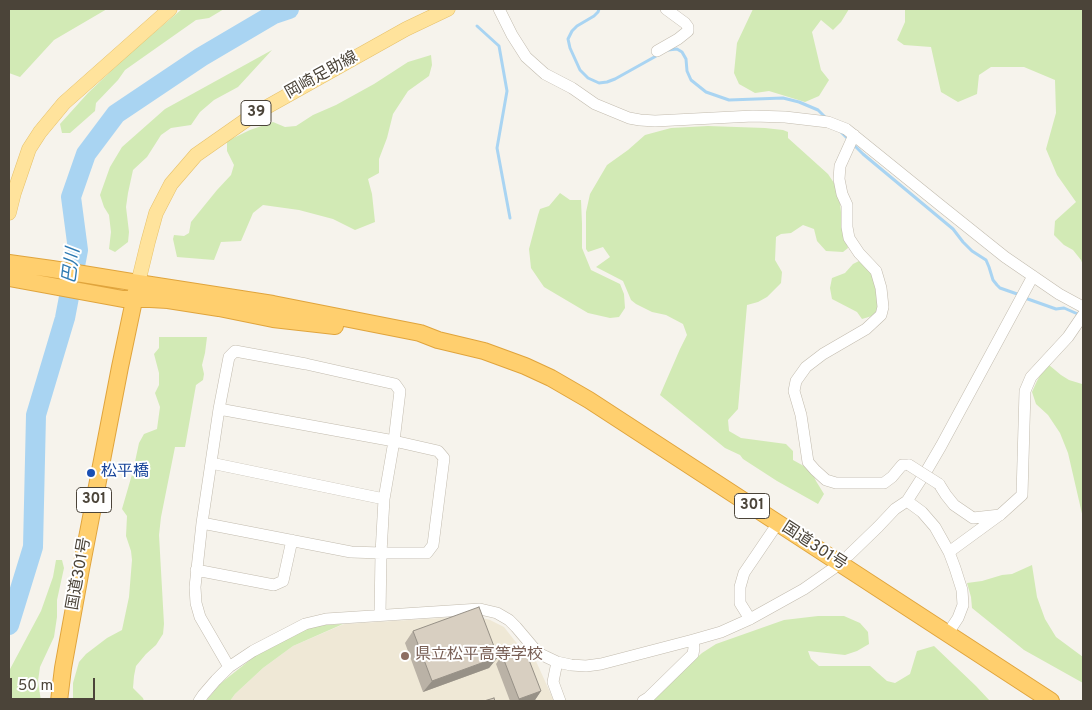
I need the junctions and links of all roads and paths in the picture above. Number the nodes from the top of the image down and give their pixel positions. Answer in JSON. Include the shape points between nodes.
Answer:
{"nodes":[{"id":1,"x":170,"y":9,"type":"edge"},
{"id":2,"x":448,"y":9,"type":"edge"},
{"id":3,"x":499,"y":9,"type":"edge"},
{"id":4,"x":666,"y":9,"type":"edge"},
{"id":5,"x":657,"y":51,"type":"dead end"},
{"id":6,"x":854,"y":135,"type":"junction"},
{"id":7,"x":9,"y":213,"type":"edge"},
{"id":8,"x":9,"y":263,"type":"edge"},
{"id":9,"x":1033,"y":276,"type":"junction"},
{"id":10,"x":9,"y":278,"type":"edge"},
{"id":11,"x":132,"y":282,"type":"junction"},
{"id":12,"x":129,"y":299,"type":"junction"},
{"id":13,"x":1083,"y":307,"type":"edge"},
{"id":14,"x":1083,"y":315,"type":"edge"},
{"id":15,"x":438,"y":340,"type":"junction"},
{"id":16,"x":219,"y":409,"type":"junction"},
{"id":17,"x":394,"y":441,"type":"junction"},
{"id":18,"x":211,"y":463,"type":"junction"},
{"id":19,"x":384,"y":499,"type":"junction"},
{"id":20,"x":906,"y":501,"type":"junction"},
{"id":21,"x":1001,"y":514,"type":"junction"},
{"id":22,"x":202,"y":523,"type":"junction"},
{"id":23,"x":778,"y":523,"type":"junction"},
{"id":24,"x":292,"y":540,"type":"junction"},
{"id":25,"x":949,"y":552,"type":"junction"},
{"id":26,"x":381,"y":553,"type":"junction"},
{"id":27,"x":849,"y":555,"type":"dead end"},
{"id":28,"x":834,"y":568,"type":"dead end"},
{"id":29,"x":196,"y":570,"type":"junction"},
{"id":30,"x":380,"y":616,"type":"junction"},
{"id":31,"x":750,"y":619,"type":"junction"},
{"id":32,"x":948,"y":633,"type":"junction"},
{"id":33,"x":693,"y":640,"type":"junction"},
{"id":34,"x":556,"y":662,"type":"junction"},
{"id":35,"x":229,"y":667,"type":"junction"},
{"id":36,"x":59,"y":701,"type":"edge"},
{"id":37,"x":199,"y":701,"type":"edge"},
{"id":38,"x":560,"y":701,"type":"edge"},
{"id":39,"x":643,"y":701,"type":"edge"},
{"id":40,"x":1051,"y":701,"type":"edge"}],
"edges":[{"from":1,"to":7,"type":"main road","via":[[64,103],[40,132],[29,149]]},
{"from":2,"to":11,"type":"main road","name":"岡崎足助線","number":"39","via":[[406,28],[256,113],[196,155],[171,184],[156,213]]},
{"from":3,"to":6,"type":"street","via":[[526,57],[545,74],[595,104],[629,118],[654,121],[785,117],[828,122]]},
{"from":4,"to":5,"type":"street","via":[[685,23],[688,31]]},
{"from":6,"to":9,"type":"street"},
{"from":6,"to":21,"type":"street","bridge":true,"via":[[840,166],[839,179],[847,205],[847,227],[849,238],[876,271],[883,307],[881,316],[866,329],[823,354],[806,367],[796,381],[794,391],[808,462],[826,480],[836,483],[884,483],[902,465],[909,465],[939,484],[954,505],[973,518]]},
{"from":8,"to":11,"type":"highway","name":"国道301号","number":"301"},
{"from":9,"to":13,"type":"street"},
{"from":9,"to":20,"type":"street","via":[[941,446]]},
{"from":10,"to":12,"type":"highway","name":"国道301号","number":"301"},
{"from":11,"to":12,"type":"highway","name":"国道301号","number":"301"},
{"from":11,"to":15,"type":"highway","name":"国道301号","number":"301","via":[[273,304],[420,333]]},
{"from":12,"to":15,"type":"highway","name":"国道301号","number":"301","via":[[168,300],[274,319]]},
{"from":12,"to":36,"type":"highway","name":"国道301号","number":"301","via":[[120,367]]},
{"from":14,"to":21,"type":"street","via":[[1068,337],[1031,377],[1025,391],[1022,495]]},
{"from":15,"to":23,"type":"highway","name":"国道301号","number":"301","via":[[484,351],[552,378]]},
{"from":16,"to":17,"type":"street"},
{"from":16,"to":17,"type":"street","via":[[229,357],[235,351],[395,384],[400,392]]},
{"from":16,"to":18,"type":"street"},
{"from":17,"to":19,"type":"street"},
{"from":17,"to":26,"type":"street","via":[[438,451],[444,458],[433,544],[427,552]]},
{"from":18,"to":19,"type":"street"},
{"from":18,"to":22,"type":"street"},
{"from":19,"to":26,"type":"street"},
{"from":20,"to":25,"type":"street","via":[[922,512]]},
{"from":20,"to":27,"type":"street"},
{"from":21,"to":25,"type":"street"},
{"from":22,"to":24,"type":"street"},
{"from":22,"to":29,"type":"street"},
{"from":23,"to":31,"type":"street","via":[[744,573],[740,603]]},
{"from":23,"to":32,"type":"highway","name":"国道301号","number":"301"},
{"from":24,"to":26,"type":"street","via":[[351,552]]},
{"from":24,"to":29,"type":"street","via":[[283,581],[274,586]]},
{"from":25,"to":32,"type":"street","via":[[962,590],[963,605]]},
{"from":26,"to":30,"type":"street"},
{"from":28,"to":31,"type":"street"},
{"from":29,"to":35,"type":"street","via":[[196,603],[200,617]]},
{"from":30,"to":34,"type":"street","via":[[480,609],[497,613],[509,620],[538,653]]},
{"from":30,"to":35,"type":"street","via":[[326,619],[305,624]]},
{"from":31,"to":33,"type":"street"},
{"from":32,"to":40,"type":"highway","name":"国道301号","number":"301"},
{"from":33,"to":34,"type":"street","via":[[601,664],[586,666]]},
{"from":33,"to":39,"type":"street","via":[[693,654]]},
{"from":34,"to":38,"type":"street","via":[[553,682]]},
{"from":35,"to":37,"type":"street"}]}
